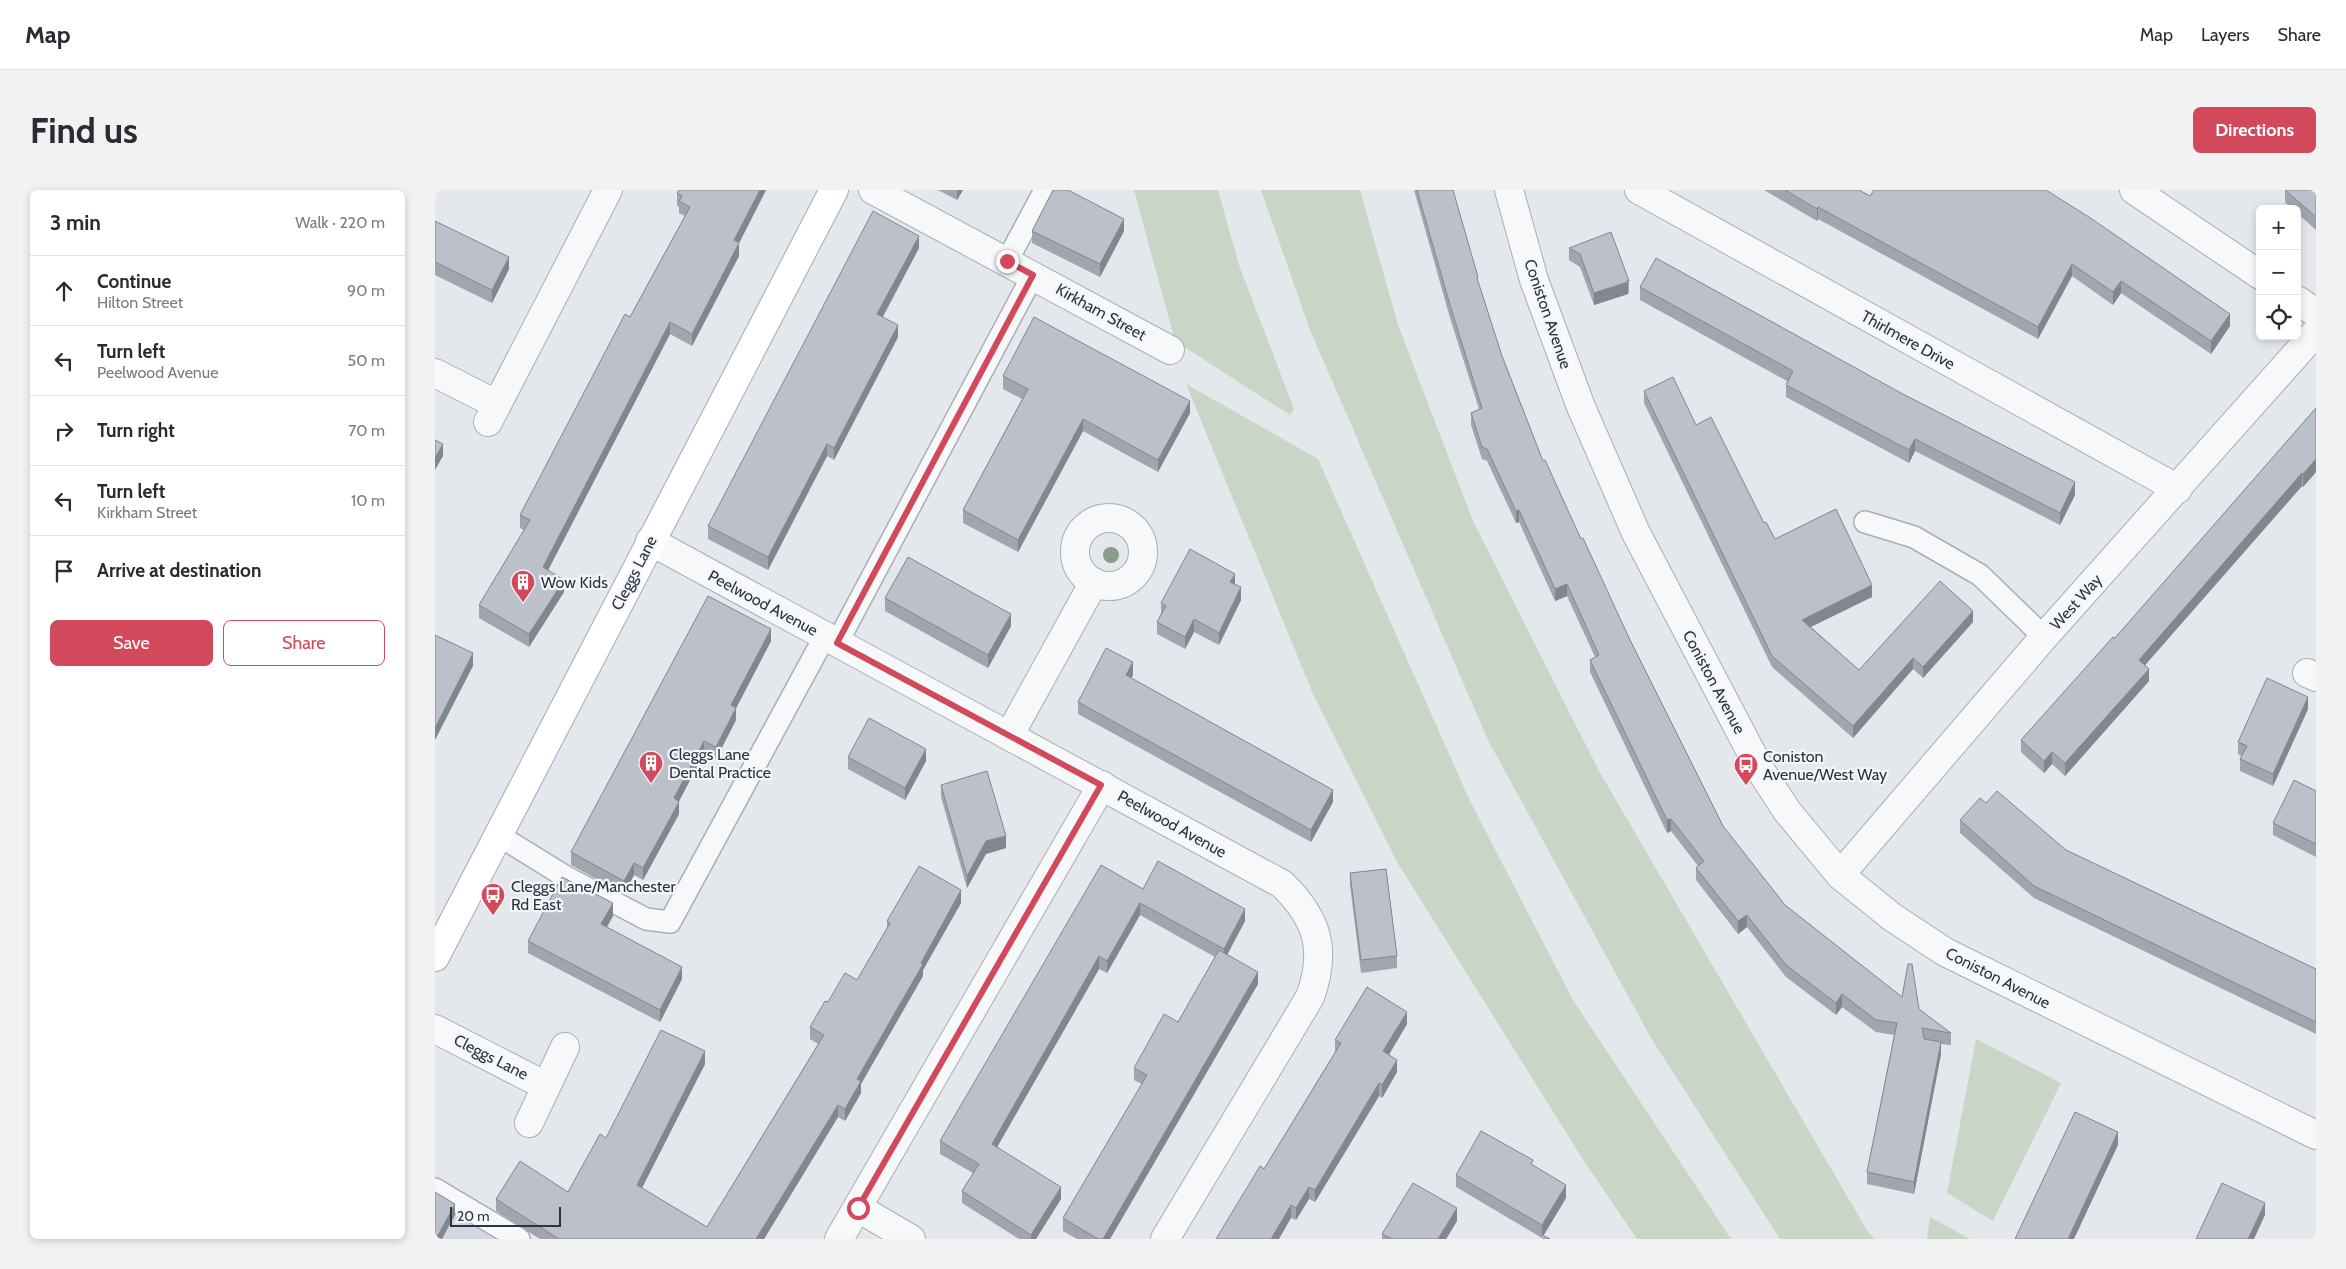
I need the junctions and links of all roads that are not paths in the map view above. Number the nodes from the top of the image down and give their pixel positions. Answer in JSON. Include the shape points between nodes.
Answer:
{"nodes":[{"id":1,"x":608,"y":190,"type":"edge"},
{"id":2,"x":834,"y":190,"type":"edge"},
{"id":3,"x":873,"y":190,"type":"edge"},
{"id":4,"x":1045,"y":190,"type":"edge"},
{"id":5,"x":1509,"y":190,"type":"edge"},
{"id":6,"x":1639,"y":190,"type":"edge"},
{"id":7,"x":2134,"y":190,"type":"edge"},
{"id":8,"x":1007,"y":261,"type":"junction"},
{"id":9,"x":2256,"y":272,"type":"edge"},
{"id":10,"x":1033,"y":275,"type":"junction"},
{"id":11,"x":2301,"y":303,"type":"edge"},
{"id":12,"x":2316,"y":313,"type":"edge"},
{"id":13,"x":2316,"y":332,"type":"edge"},
{"id":14,"x":1170,"y":350,"type":"dead end"},
{"id":15,"x":435,"y":373,"type":"edge"},
{"id":16,"x":2178,"y":489,"type":"junction"},
{"id":17,"x":1865,"y":522,"type":"dead end"},
{"id":18,"x":650,"y":541,"type":"junction"},
{"id":19,"x":1094,"y":582,"type":"dead end"},
{"id":20,"x":2045,"y":637,"type":"junction"},
{"id":21,"x":831,"y":640,"type":"junction"},
{"id":22,"x":1009,"y":736,"type":"junction"},
{"id":23,"x":1101,"y":785,"type":"junction"},
{"id":24,"x":498,"y":835,"type":"junction"},
{"id":25,"x":1840,"y":875,"type":"junction"},
{"id":26,"x":435,"y":957,"type":"edge"},
{"id":27,"x":435,"y":1029,"type":"edge"},
{"id":28,"x":565,"y":1047,"type":"dead end"},
{"id":29,"x":546,"y":1086,"type":"junction"},
{"id":30,"x":529,"y":1122,"type":"dead end"},
{"id":31,"x":2316,"y":1135,"type":"edge"},
{"id":32,"x":435,"y":1189,"type":"edge"},
{"id":33,"x":858,"y":1208,"type":"junction"},
{"id":34,"x":519,"y":1239,"type":"edge"},
{"id":35,"x":839,"y":1239,"type":"edge"},
{"id":36,"x":911,"y":1239,"type":"edge"},
{"id":37,"x":1165,"y":1239,"type":"edge"}],
"edges":[{"from":1,"to":15,"type":"street","via":[[492,413]]},
{"from":2,"to":18,"type":"main road","name":"Cleggs Lane"},
{"from":3,"to":8,"type":"street","name":"Kirkham Street"},
{"from":4,"to":8,"type":"lane"},
{"from":5,"to":25,"type":"street","name":"Coniston Avenue","via":[[1534,280],[1578,398],[1636,533],[1761,771],[1787,811]]},
{"from":6,"to":16,"type":"street","name":"Thirlmere Drive"},
{"from":7,"to":9,"type":"street"},
{"from":8,"to":10,"type":"street","name":"Kirkham Street"},
{"from":10,"to":14,"type":"street","name":"Kirkham Street"},
{"from":10,"to":21,"type":"lane"},
{"from":11,"to":12,"type":"street"},
{"from":13,"to":16,"type":"street","name":"West Way"},
{"from":16,"to":20,"type":"street","name":"West Way"},
{"from":17,"to":20,"type":"lane","via":[[1915,537],[1980,575]]},
{"from":18,"to":21,"type":"street","name":"Peelwood Avenue"},
{"from":18,"to":24,"type":"main road","name":"Cleggs Lane"},
{"from":19,"to":22,"type":"street"},
{"from":20,"to":25,"type":"street","name":"West Way"},
{"from":21,"to":22,"type":"street","name":"Peelwood Avenue"},
{"from":21,"to":24,"type":"lane","via":[[670,922],[646,919]]},
{"from":22,"to":23,"type":"street","name":"Peelwood Avenue"},
{"from":23,"to":33,"type":"street"},
{"from":23,"to":37,"type":"street","name":"Peelwood Avenue","via":[[1282,884],[1295,896],[1315,930],[1319,973],[1310,997]]},
{"from":24,"to":26,"type":"main road","name":"Cleggs Lane"},
{"from":25,"to":31,"type":"street","name":"Coniston Avenue","via":[[1892,917],[1945,952]]},
{"from":27,"to":29,"type":"street","name":"Cleggs Lane"},
{"from":28,"to":29,"type":"street","name":"Cleggs Lane"},
{"from":29,"to":30,"type":"street","name":"Cleggs Lane"},
{"from":32,"to":34,"type":"lane"},
{"from":33,"to":35,"type":"street"},
{"from":33,"to":36,"type":"street"}]}
